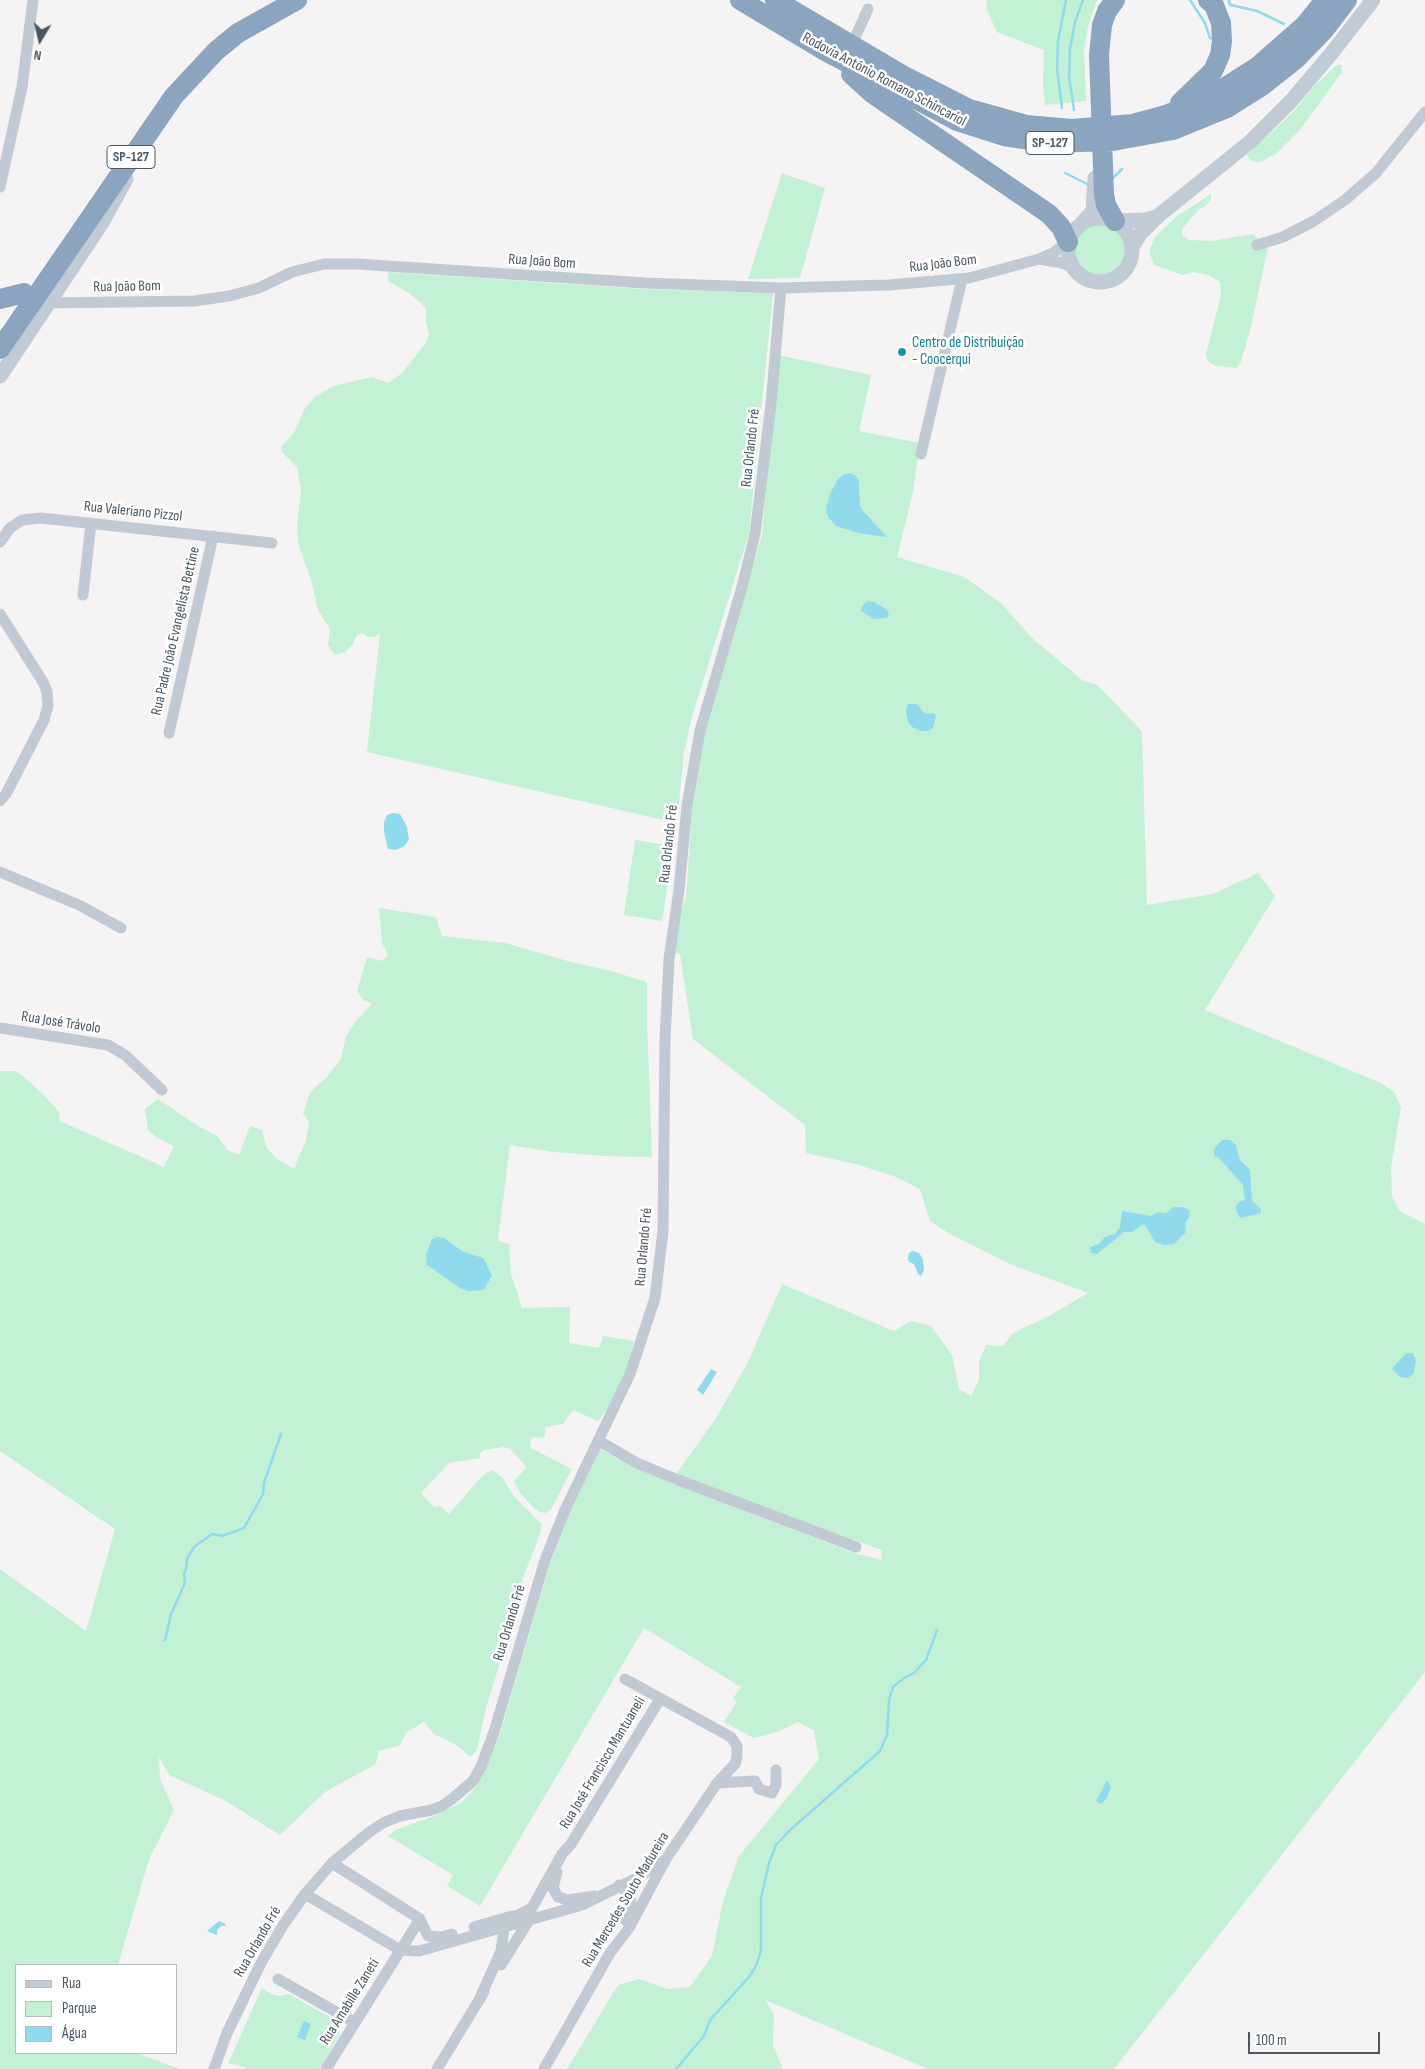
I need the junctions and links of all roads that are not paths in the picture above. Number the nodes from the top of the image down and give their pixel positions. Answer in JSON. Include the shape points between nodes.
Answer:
{"nodes":[{"id":1,"x":33,"y":0,"type":"edge"},
{"id":2,"x":269,"y":0,"type":"edge"},
{"id":3,"x":297,"y":0,"type":"edge"},
{"id":4,"x":740,"y":0,"type":"edge"},
{"id":5,"x":776,"y":0,"type":"edge"},
{"id":6,"x":1105,"y":0,"type":"edge"},
{"id":7,"x":1115,"y":0,"type":"edge"},
{"id":8,"x":1208,"y":0,"type":"edge"},
{"id":9,"x":1325,"y":0,"type":"edge"},
{"id":10,"x":1347,"y":0,"type":"edge"},
{"id":11,"x":1373,"y":0,"type":"edge"},
{"id":12,"x":868,"y":9,"type":"dead end"},
{"id":13,"x":852,"y":44,"type":"junction"},
{"id":14,"x":825,"y":51,"type":"junction"},
{"id":15,"x":1097,"y":101,"type":"junction"},
{"id":16,"x":1425,"y":112,"type":"edge"},
{"id":17,"x":1166,"y":115,"type":"junction"},
{"id":18,"x":159,"y":116,"type":"junction"},
{"id":19,"x":1098,"y":183,"type":"junction"},
{"id":20,"x":0,"y":187,"type":"edge"},
{"id":21,"x":1158,"y":216,"type":"junction"},
{"id":22,"x":1115,"y":221,"type":"junction"},
{"id":23,"x":1081,"y":224,"type":"junction"},
{"id":24,"x":1068,"y":242,"type":"junction"},
{"id":25,"x":1257,"y":244,"type":"dead end"},
{"id":26,"x":1132,"y":246,"type":"junction"},
{"id":27,"x":1038,"y":259,"type":"junction"},
{"id":28,"x":1074,"y":268,"type":"junction"},
{"id":29,"x":962,"y":279,"type":"junction"},
{"id":30,"x":781,"y":288,"type":"junction"},
{"id":31,"x":24,"y":293,"type":"junction"},
{"id":32,"x":0,"y":299,"type":"edge"},
{"id":33,"x":46,"y":303,"type":"junction"},
{"id":34,"x":0,"y":328,"type":"edge"},
{"id":35,"x":0,"y":349,"type":"edge"},
{"id":36,"x":0,"y":376,"type":"edge"},
{"id":37,"x":921,"y":454,"type":"dead end"},
{"id":38,"x":91,"y":523,"type":"junction"},
{"id":39,"x":213,"y":536,"type":"junction"},
{"id":40,"x":0,"y":542,"type":"edge"},
{"id":41,"x":272,"y":543,"type":"dead end"},
{"id":42,"x":83,"y":595,"type":"dead end"},
{"id":43,"x":0,"y":614,"type":"edge"},
{"id":44,"x":169,"y":733,"type":"dead end"},
{"id":45,"x":0,"y":801,"type":"edge"},
{"id":46,"x":0,"y":872,"type":"edge"},
{"id":47,"x":121,"y":928,"type":"dead end"},
{"id":48,"x":0,"y":1028,"type":"edge"},
{"id":49,"x":162,"y":1090,"type":"dead end"},
{"id":50,"x":598,"y":1441,"type":"junction"},
{"id":51,"x":856,"y":1546,"type":"dead end"},
{"id":52,"x":626,"y":1679,"type":"dead end"},
{"id":53,"x":660,"y":1699,"type":"junction"},
{"id":54,"x":776,"y":1770,"type":"dead end"},
{"id":55,"x":717,"y":1783,"type":"junction"},
{"id":56,"x":572,"y":1844,"type":"junction"},
{"id":57,"x":666,"y":1859,"type":"junction"},
{"id":58,"x":332,"y":1864,"type":"junction"},
{"id":59,"x":619,"y":1885,"type":"junction"},
{"id":60,"x":553,"y":1888,"type":"junction"},
{"id":61,"x":305,"y":1894,"type":"junction"},
{"id":62,"x":601,"y":1896,"type":"junction"},
{"id":63,"x":514,"y":1915,"type":"junction"},
{"id":64,"x":544,"y":1915,"type":"junction"},
{"id":65,"x":420,"y":1919,"type":"junction"},
{"id":66,"x":528,"y":1920,"type":"junction"},
{"id":67,"x":503,"y":1927,"type":"junction"},
{"id":68,"x":482,"y":1932,"type":"junction"},
{"id":69,"x":502,"y":1944,"type":"junction"},
{"id":70,"x":400,"y":1950,"type":"junction"},
{"id":71,"x":610,"y":1954,"type":"junction"},
{"id":72,"x":278,"y":1979,"type":"dead end"},
{"id":73,"x":480,"y":1998,"type":"junction"},
{"id":74,"x":354,"y":2022,"type":"junction"},
{"id":75,"x":214,"y":2069,"type":"edge"},
{"id":76,"x":326,"y":2069,"type":"edge"},
{"id":77,"x":437,"y":2069,"type":"edge"},
{"id":78,"x":544,"y":2069,"type":"edge"}],
"edges":[{"from":1,"to":20,"type":"street","via":[[22,86]]},
{"from":2,"to":31,"type":"highway","number":"SP-127","via":[[215,36],[165,87]]},
{"from":3,"to":18,"type":"highway","number":"SP-127","via":[[258,20],[216,51]]},
{"from":4,"to":14,"type":"highway","name":"Rodovia Antônio Romano Schincariol","number":"SP-127"},
{"from":5,"to":13,"type":"highway","name":"Rodovia Antônio Romano Schincariol","number":"SP-127"},
{"from":6,"to":15,"type":"street","via":[[1093,28],[1090,51]]},
{"from":7,"to":15,"type":"highway","via":[[1107,11],[1100,40]]},
{"from":8,"to":17,"type":"highway","via":[[1214,5],[1221,23],[1220,55],[1213,71],[1199,87]]},
{"from":9,"to":17,"type":"highway","name":"Rodovia Antônio Romano Schincariol","number":"SP-127","via":[[1305,25],[1257,67],[1210,97]]},
{"from":10,"to":14,"type":"highway","name":"Rodovia Antônio Romano Schincariol","number":"SP-127","via":[[1295,60],[1227,108],[1173,130],[1114,141],[1049,143],[1004,136],[957,121]]},
{"from":11,"to":21,"type":"street","via":[[1291,101],[1250,142]]},
{"from":12,"to":13,"type":"street"},
{"from":13,"to":17,"type":"highway","name":"Rodovia Antônio Romano Schincariol","number":"SP-127","via":[[906,77],[969,109],[1026,124],[1072,129],[1133,124]]},
{"from":14,"to":24,"type":"highway","via":[[873,94],[1049,214],[1061,227]]},
{"from":15,"to":19,"type":"highway"},
{"from":16,"to":25,"type":"street","via":[[1376,173],[1345,200],[1283,237]]},
{"from":18,"to":33,"type":"street","via":[[103,221]]},
{"from":18,"to":35,"type":"highway","number":"SP-127"},
{"from":19,"to":22,"type":"highway"},
{"from":19,"to":23,"type":"street","via":[[1093,211]]},
{"from":21,"to":22,"type":"street"},
{"from":21,"to":26,"type":"street"},
{"from":22,"to":23,"type":"street","via":[[1096,218]]},
{"from":22,"to":26,"type":"street","via":[[1127,233]]},
{"from":23,"to":24,"type":"street"},
{"from":24,"to":27,"type":"street"},
{"from":24,"to":28,"type":"street","via":[[1068,254]]},
{"from":26,"to":28,"type":"street","via":[[1129,263],[1110,280],[1090,280]]},
{"from":27,"to":28,"type":"street"},
{"from":27,"to":29,"type":"street","name":"Rua João Bom"},
{"from":29,"to":30,"type":"street","name":"Rua João Bom"},
{"from":29,"to":37,"type":"street"},
{"from":30,"to":33,"type":"street","name":"Rua João Bom","via":[[324,264],[292,272],[259,288],[194,301]]},
{"from":30,"to":50,"type":"street","name":"Rua Orlando Fré","via":[[755,534],[700,731],[687,806],[669,959],[663,1231],[655,1298],[630,1374]]},
{"from":31,"to":32,"type":"highway"},
{"from":31,"to":34,"type":"highway","number":"SP-127"},
{"from":33,"to":36,"type":"street"},
{"from":38,"to":39,"type":"street","name":"Rua Valeriano Pizzol"},
{"from":38,"to":40,"type":"street","name":"Rua Valeriano Pizzol","via":[[41,518],[22,520],[10,528]]},
{"from":38,"to":42,"type":"street"},
{"from":39,"to":41,"type":"street","name":"Rua Valeriano Pizzol"},
{"from":39,"to":44,"type":"street","name":"Rua Padre João Evangelista Bettine"},
{"from":43,"to":45,"type":"street","via":[[43,682],[48,706],[44,720]]},
{"from":46,"to":47,"type":"street","via":[[78,905]]},
{"from":48,"to":49,"type":"street","name":"Rua José Trávolo","via":[[108,1045],[125,1055]]},
{"from":50,"to":51,"type":"street","via":[[673,1478]]},
{"from":50,"to":58,"type":"street","name":"Rua Orlando Fré","via":[[565,1510],[546,1560],[494,1732],[473,1781],[442,1806],[383,1823],[354,1843]]},
{"from":52,"to":53,"type":"street"},
{"from":53,"to":55,"type":"street","name":"Rua Mercedes Souto Madureira","via":[[731,1737],[738,1750],[735,1764]]},
{"from":53,"to":56,"type":"street","name":"Rua José Francisco Mantuaneli"},
{"from":54,"to":55,"type":"street","via":[[776,1785],[772,1793],[759,1789],[755,1781]]},
{"from":55,"to":57,"type":"street","name":"Rua Mercedes Souto Madureira"},
{"from":56,"to":60,"type":"street"},
{"from":56,"to":63,"type":"street","via":[[562,1854],[532,1908]]},
{"from":57,"to":59,"type":"street","via":[[637,1878]]},
{"from":57,"to":71,"type":"street","name":"Rua Mercedes Souto Madureira","via":[[629,1928]]},
{"from":58,"to":61,"type":"street","name":"Rua Orlando Fré"},
{"from":58,"to":65,"type":"street"},
{"from":59,"to":62,"type":"street"},
{"from":59,"to":71,"type":"street","via":[[627,1892],[631,1908]]},
{"from":60,"to":62,"type":"street","via":[[564,1900]]},
{"from":60,"to":64,"type":"street","via":[[553,1900]]},
{"from":61,"to":70,"type":"street"},
{"from":61,"to":75,"type":"street","name":"Rua Orlando Fré","via":[[261,1963]]},
{"from":62,"to":64,"type":"street","via":[[582,1905]]},
{"from":63,"to":65,"type":"street","via":[[441,1937],[428,1936]]},
{"from":63,"to":67,"type":"street"},
{"from":64,"to":66,"type":"street"},
{"from":65,"to":70,"type":"street","name":"Rua Amabille Zaneti"},
{"from":66,"to":67,"type":"street"},
{"from":66,"to":73,"type":"street"},
{"from":67,"to":68,"type":"street"},
{"from":67,"to":69,"type":"street"},
{"from":68,"to":69,"type":"street","via":[[497,1935]]},
{"from":68,"to":70,"type":"street","via":[[418,1950]]},
{"from":69,"to":73,"type":"street"},
{"from":70,"to":74,"type":"street","name":"Rua Amabille Zaneti"},
{"from":71,"to":78,"type":"street","name":"Rua Mercedes Souto Madureira"},
{"from":72,"to":74,"type":"street"},
{"from":73,"to":77,"type":"street"},
{"from":74,"to":76,"type":"street","name":"Rua Amabille Zaneti"}]}
